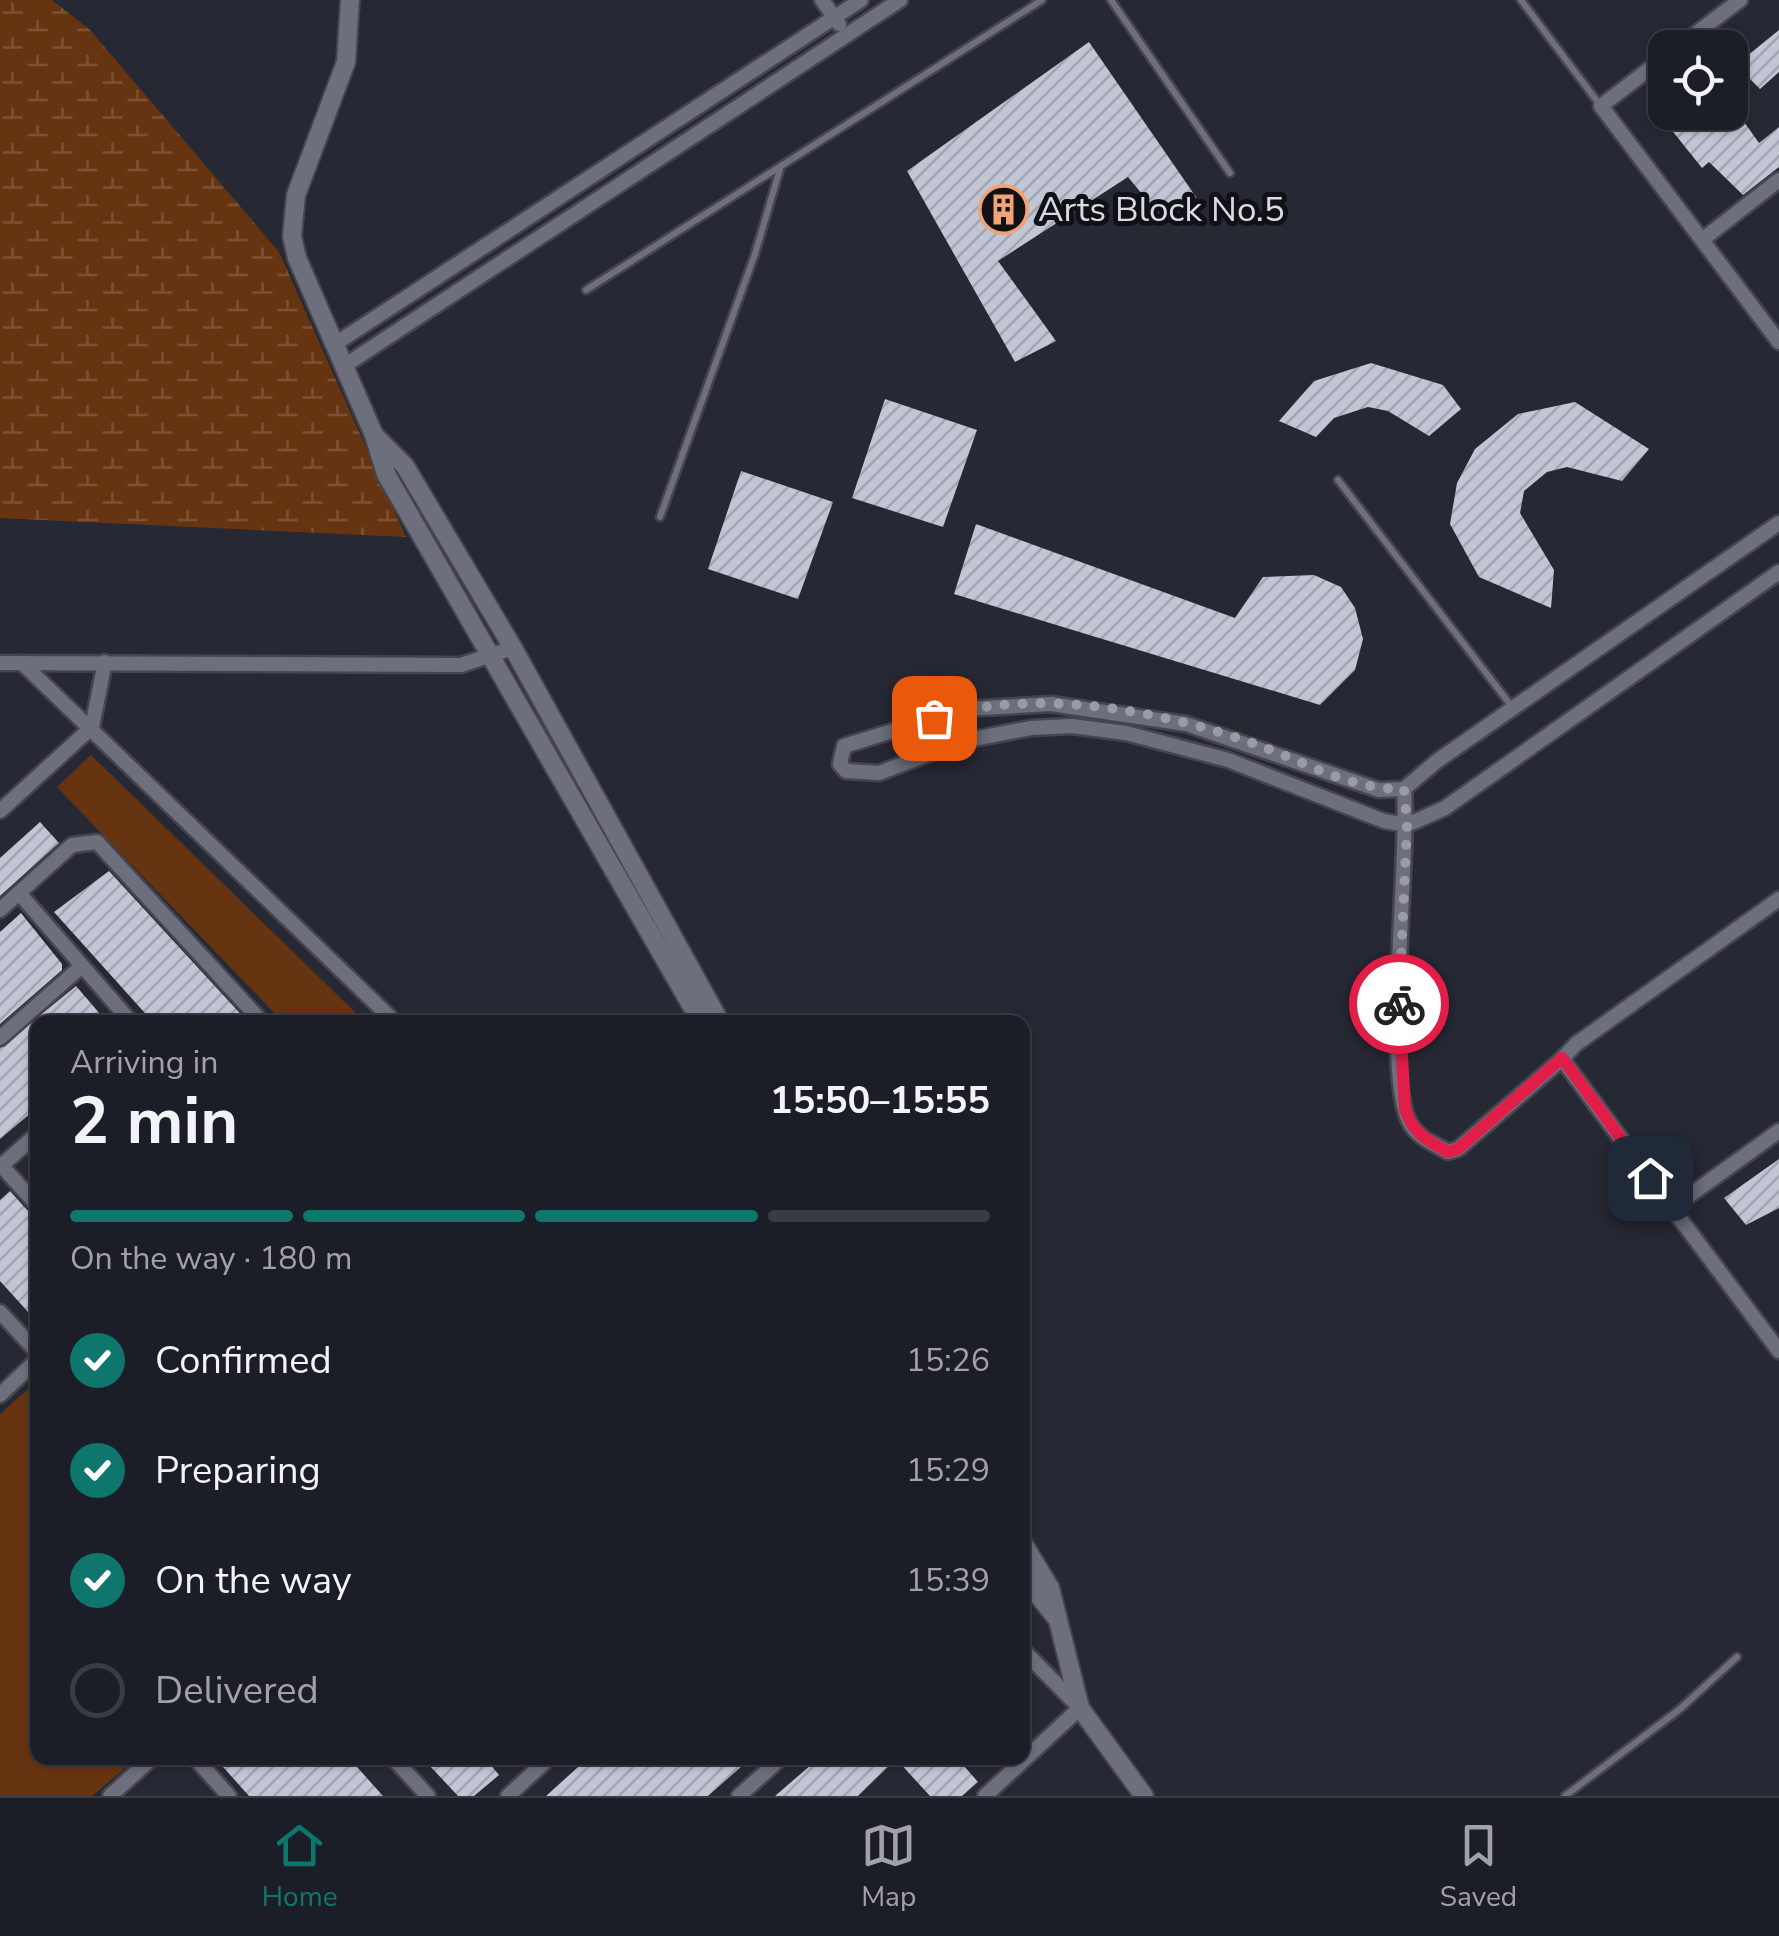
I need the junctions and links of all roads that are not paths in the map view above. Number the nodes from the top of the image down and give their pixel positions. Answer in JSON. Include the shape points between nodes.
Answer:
{"nodes":[{"id":1,"x":350,"y":0,"type":"edge"},
{"id":2,"x":822,"y":0,"type":"edge"},
{"id":3,"x":861,"y":0,"type":"edge"},
{"id":4,"x":900,"y":0,"type":"edge"},
{"id":5,"x":1042,"y":0,"type":"edge"},
{"id":6,"x":1111,"y":0,"type":"edge"},
{"id":7,"x":1520,"y":0,"type":"edge"},
{"id":8,"x":1740,"y":0,"type":"edge"},
{"id":9,"x":834,"y":17,"type":"junction"},
{"id":10,"x":1701,"y":30,"type":"edge"},
{"id":11,"x":846,"y":35,"type":"junction"},
{"id":12,"x":1648,"y":70,"type":"edge"},
{"id":13,"x":1600,"y":106,"type":"junction"},
{"id":14,"x":781,"y":168,"type":"junction"},
{"id":15,"x":1230,"y":173,"type":"dead end"},
{"id":16,"x":1779,"y":180,"type":"edge"},
{"id":17,"x":1702,"y":240,"type":"junction"},
{"id":18,"x":586,"y":290,"type":"dead end"},
{"id":19,"x":1779,"y":342,"type":"edge"},
{"id":20,"x":335,"y":344,"type":"junction"},
{"id":21,"x":344,"y":366,"type":"junction"},
{"id":22,"x":374,"y":435,"type":"junction"},
{"id":23,"x":1338,"y":480,"type":"dead end"},
{"id":24,"x":660,"y":518,"type":"dead end"},
{"id":25,"x":1779,"y":523,"type":"edge"},
{"id":26,"x":1779,"y":572,"type":"edge"},
{"id":27,"x":513,"y":648,"type":"junction"},
{"id":28,"x":492,"y":656,"type":"junction"},
{"id":29,"x":105,"y":662,"type":"junction"},
{"id":30,"x":0,"y":663,"type":"edge"},
{"id":31,"x":22,"y":663,"type":"junction"},
{"id":32,"x":1513,"y":708,"type":"junction"},
{"id":33,"x":92,"y":727,"type":"junction"},
{"id":34,"x":1404,"y":789,"type":"junction"},
{"id":35,"x":0,"y":812,"type":"edge"},
{"id":36,"x":1407,"y":825,"type":"junction"},
{"id":37,"x":19,"y":893,"type":"junction"},
{"id":38,"x":1779,"y":899,"type":"edge"},
{"id":39,"x":0,"y":910,"type":"edge"},
{"id":40,"x":82,"y":966,"type":"junction"},
{"id":41,"x":125,"y":1015,"type":"edge"},
{"id":42,"x":256,"y":1015,"type":"edge"},
{"id":43,"x":388,"y":1015,"type":"edge"},
{"id":44,"x":696,"y":1015,"type":"edge"},
{"id":45,"x":716,"y":1015,"type":"edge"},
{"id":46,"x":0,"y":1038,"type":"edge"},
{"id":47,"x":1562,"y":1058,"type":"junction"},
{"id":48,"x":1779,"y":1131,"type":"edge"},
{"id":49,"x":30,"y":1139,"type":"edge"},
{"id":50,"x":0,"y":1165,"type":"edge"},
{"id":51,"x":30,"y":1197,"type":"edge"},
{"id":52,"x":1672,"y":1208,"type":"junction"},
{"id":53,"x":0,"y":1312,"type":"edge"},
{"id":54,"x":30,"y":1347,"type":"edge"},
{"id":55,"x":1779,"y":1350,"type":"edge"},
{"id":56,"x":30,"y":1364,"type":"edge"},
{"id":57,"x":0,"y":1395,"type":"edge"},
{"id":58,"x":1030,"y":1555,"type":"edge"},
{"id":59,"x":1030,"y":1585,"type":"edge"},
{"id":60,"x":1055,"y":1616,"type":"junction"},
{"id":61,"x":1030,"y":1657,"type":"edge"},
{"id":62,"x":1737,"y":1658,"type":"dead end"},
{"id":63,"x":1080,"y":1708,"type":"junction"},
{"id":64,"x":1030,"y":1754,"type":"edge"},
{"id":65,"x":144,"y":1765,"type":"edge"},
{"id":66,"x":200,"y":1765,"type":"edge"},
{"id":67,"x":399,"y":1765,"type":"edge"},
{"id":68,"x":541,"y":1765,"type":"edge"},
{"id":69,"x":773,"y":1765,"type":"edge"},
{"id":70,"x":1018,"y":1765,"type":"edge"},
{"id":71,"x":110,"y":1796,"type":"edge"},
{"id":72,"x":229,"y":1796,"type":"edge"},
{"id":73,"x":428,"y":1796,"type":"edge"},
{"id":74,"x":508,"y":1796,"type":"edge"},
{"id":75,"x":739,"y":1796,"type":"edge"},
{"id":76,"x":984,"y":1796,"type":"edge"},
{"id":77,"x":1144,"y":1796,"type":"edge"},
{"id":78,"x":1565,"y":1796,"type":"edge"}],
"edges":[{"from":1,"to":20,"type":"street","via":[[346,62],[292,216],[297,258]]},
{"from":2,"to":9,"type":"street"},
{"from":3,"to":9,"type":"street"},
{"from":4,"to":11,"type":"street"},
{"from":5,"to":14,"type":"lane"},
{"from":6,"to":15,"type":"lane"},
{"from":7,"to":13,"type":"lane"},
{"from":8,"to":10,"type":"street"},
{"from":9,"to":11,"type":"street"},
{"from":9,"to":20,"type":"street"},
{"from":11,"to":21,"type":"street"},
{"from":12,"to":13,"type":"street"},
{"from":13,"to":17,"type":"street"},
{"from":14,"to":18,"type":"lane"},
{"from":14,"to":24,"type":"lane"},
{"from":16,"to":17,"type":"street"},
{"from":17,"to":19,"type":"street"},
{"from":20,"to":21,"type":"street"},
{"from":21,"to":22,"type":"street"},
{"from":22,"to":27,"type":"street","via":[[406,466]]},
{"from":22,"to":28,"type":"street","via":[[386,474]]},
{"from":23,"to":32,"type":"lane"},
{"from":25,"to":32,"type":"street"},
{"from":26,"to":36,"type":"street","via":[[1445,808]]},
{"from":27,"to":28,"type":"street"},
{"from":27,"to":45,"type":"street"},
{"from":28,"to":29,"type":"street","via":[[460,665]]},
{"from":28,"to":44,"type":"street"},
{"from":29,"to":31,"type":"street"},
{"from":29,"to":33,"type":"street"},
{"from":30,"to":31,"type":"street"},
{"from":31,"to":33,"type":"street"},
{"from":32,"to":34,"type":"street"},
{"from":33,"to":35,"type":"street"},
{"from":33,"to":43,"type":"street"},
{"from":34,"to":36,"type":"street"},
{"from":34,"to":36,"type":"street","via":[[1347,782],[1186,724],[1051,704],[964,709],[844,746],[840,754],[846,771],[879,773],[1000,733],[1072,726],[1228,760],[1356,813]]},
{"from":36,"to":47,"type":"street","via":[[1399,990],[1400,1068],[1410,1124],[1448,1152],[1458,1149]]},
{"from":37,"to":39,"type":"street"},
{"from":37,"to":40,"type":"street"},
{"from":37,"to":42,"type":"street","via":[[72,845],[98,842]]},
{"from":38,"to":47,"type":"street"},
{"from":40,"to":41,"type":"street"},
{"from":40,"to":46,"type":"street"},
{"from":47,"to":52,"type":"street"},
{"from":48,"to":52,"type":"street"},
{"from":49,"to":50,"type":"street"},
{"from":50,"to":51,"type":"street"},
{"from":52,"to":55,"type":"street"},
{"from":53,"to":54,"type":"street"},
{"from":56,"to":57,"type":"street"},
{"from":58,"to":60,"type":"street","via":[[1050,1588]]},
{"from":59,"to":60,"type":"street"},
{"from":60,"to":63,"type":"street"},
{"from":61,"to":63,"type":"street"},
{"from":62,"to":78,"type":"lane"},
{"from":63,"to":64,"type":"street"},
{"from":63,"to":77,"type":"street"},
{"from":65,"to":71,"type":"street"},
{"from":66,"to":72,"type":"street"},
{"from":67,"to":73,"type":"street"},
{"from":68,"to":74,"type":"street"},
{"from":69,"to":75,"type":"street"},
{"from":70,"to":76,"type":"street"}]}
